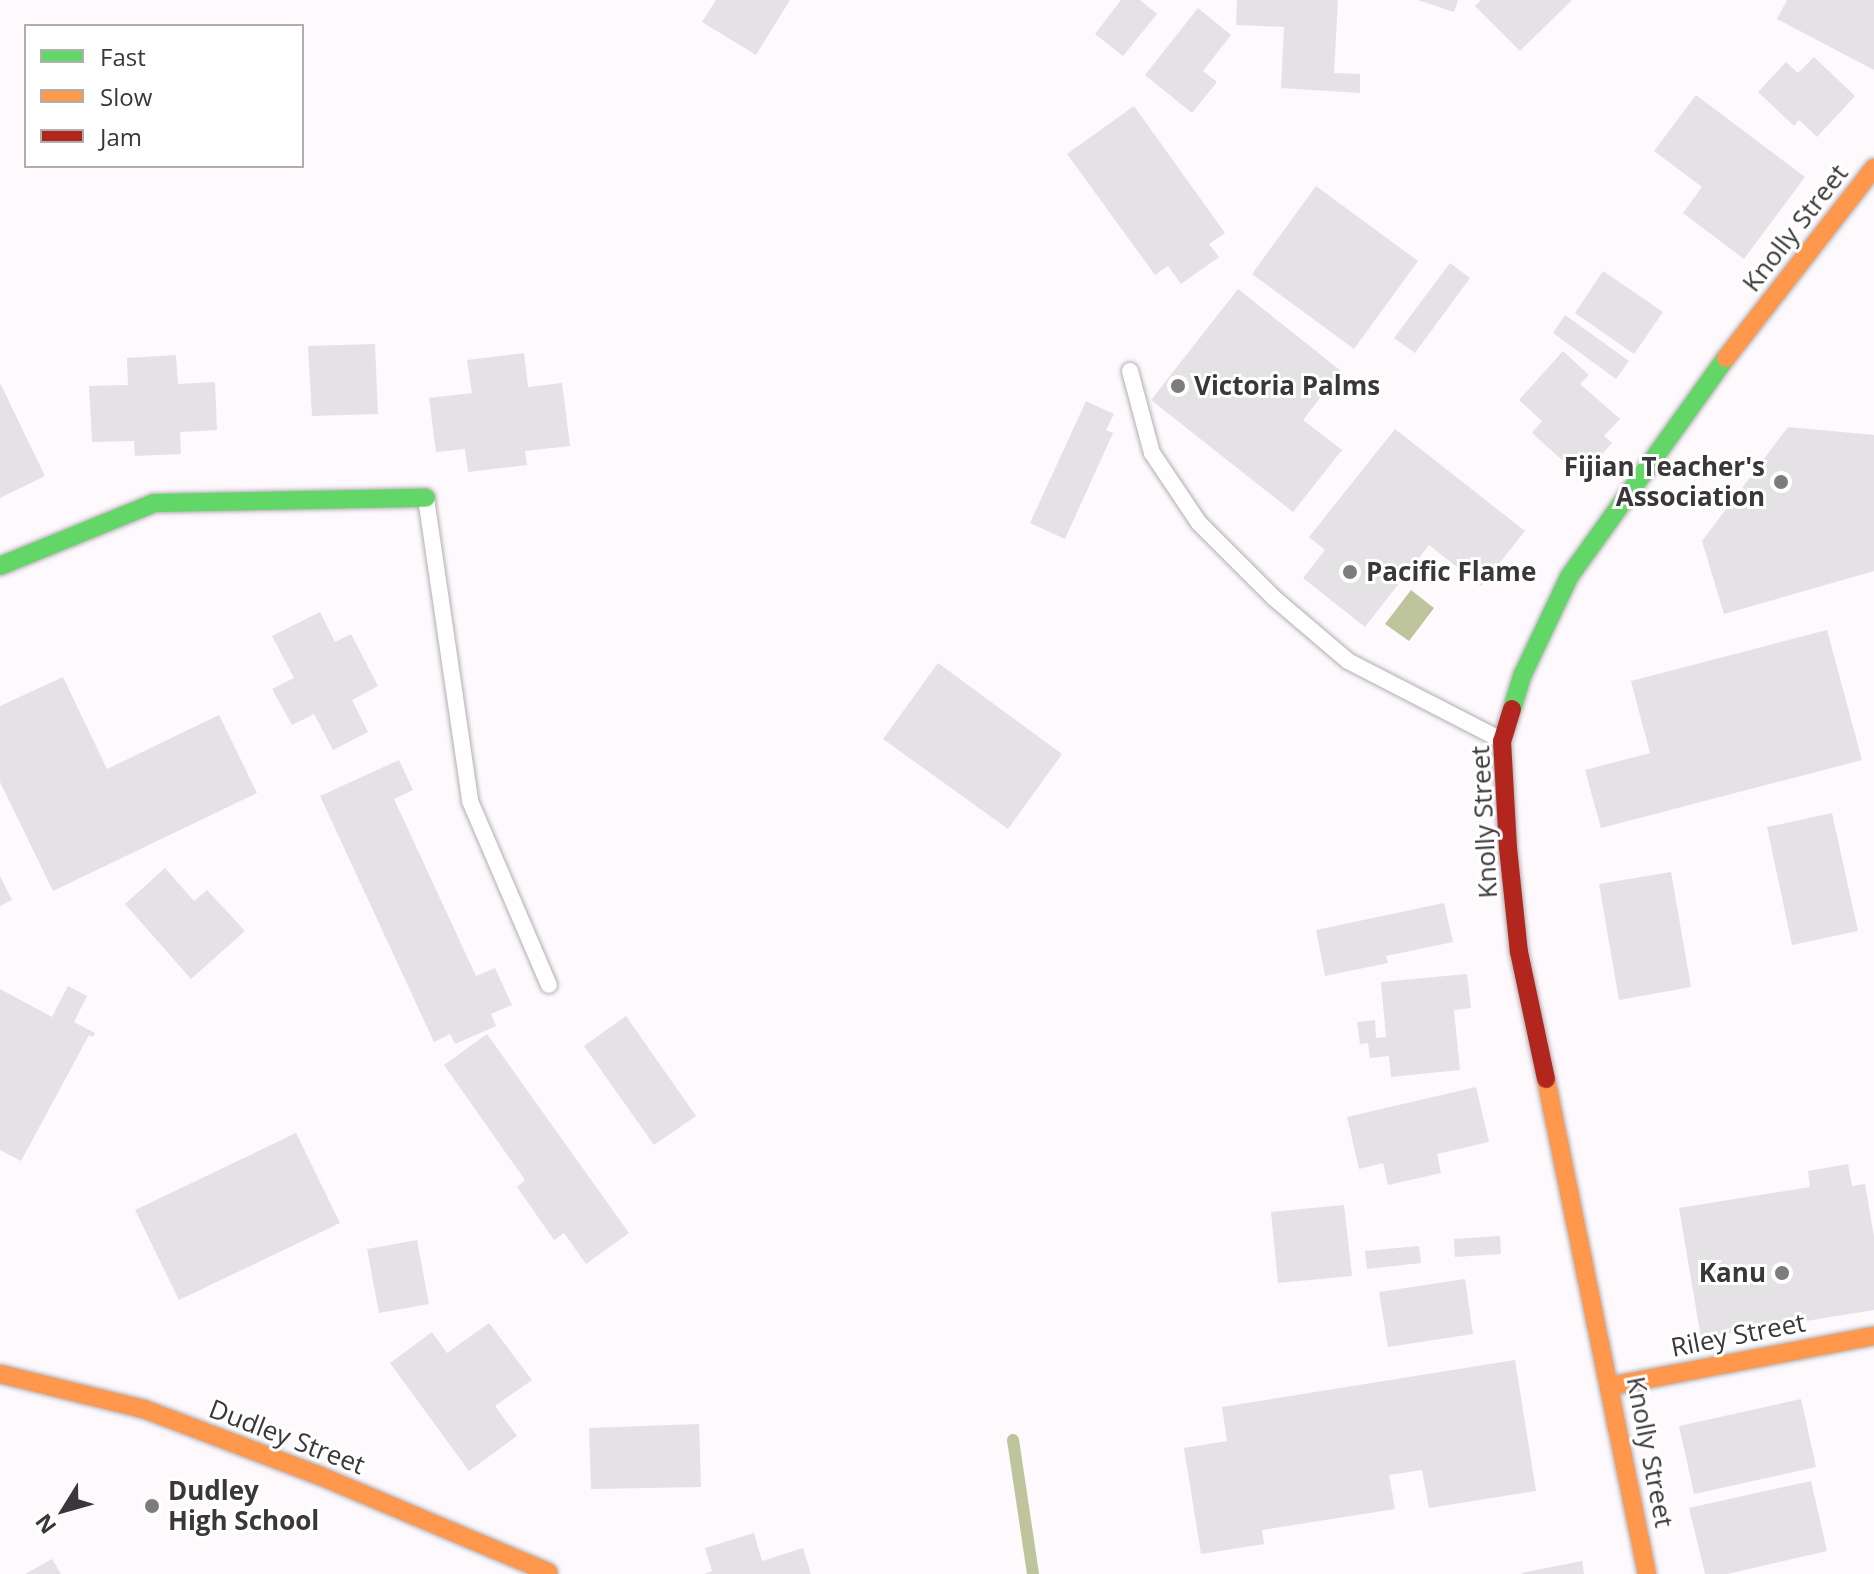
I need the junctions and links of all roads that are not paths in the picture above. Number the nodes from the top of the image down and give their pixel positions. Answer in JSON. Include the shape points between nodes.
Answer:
{"nodes":[{"id":1,"x":1874,"y":168,"type":"edge"},
{"id":2,"x":1130,"y":371,"type":"dead end"},
{"id":3,"x":426,"y":498,"type":"joint"},
{"id":4,"x":0,"y":566,"type":"edge"},
{"id":5,"x":1502,"y":741,"type":"junction"},
{"id":6,"x":549,"y":985,"type":"dead end"},
{"id":7,"x":1874,"y":1336,"type":"edge"},
{"id":8,"x":0,"y":1374,"type":"edge"},
{"id":9,"x":1611,"y":1386,"type":"junction"},
{"id":10,"x":548,"y":1572,"type":"dead end"},
{"id":11,"x":1647,"y":1574,"type":"edge"}],
"edges":[{"from":1,"to":5,"type":"main road","name":"Knolly Street","via":[[1696,397],[1569,577],[1523,674]]},
{"from":2,"to":5,"type":"lane","via":[[1152,453],[1209,533],[1274,598],[1348,661]]},
{"from":3,"to":4,"type":"main road","via":[[154,503]]},
{"from":3,"to":6,"type":"lane","via":[[470,801]]},
{"from":5,"to":9,"type":"main road","name":"Knolly Street","via":[[1519,952]]},
{"from":7,"to":9,"type":"main road","name":"Riley Street"},
{"from":8,"to":10,"type":"main road","name":"Dudley Street","via":[[144,1409]]},
{"from":9,"to":11,"type":"main road","name":"Knolly Street"}]}
